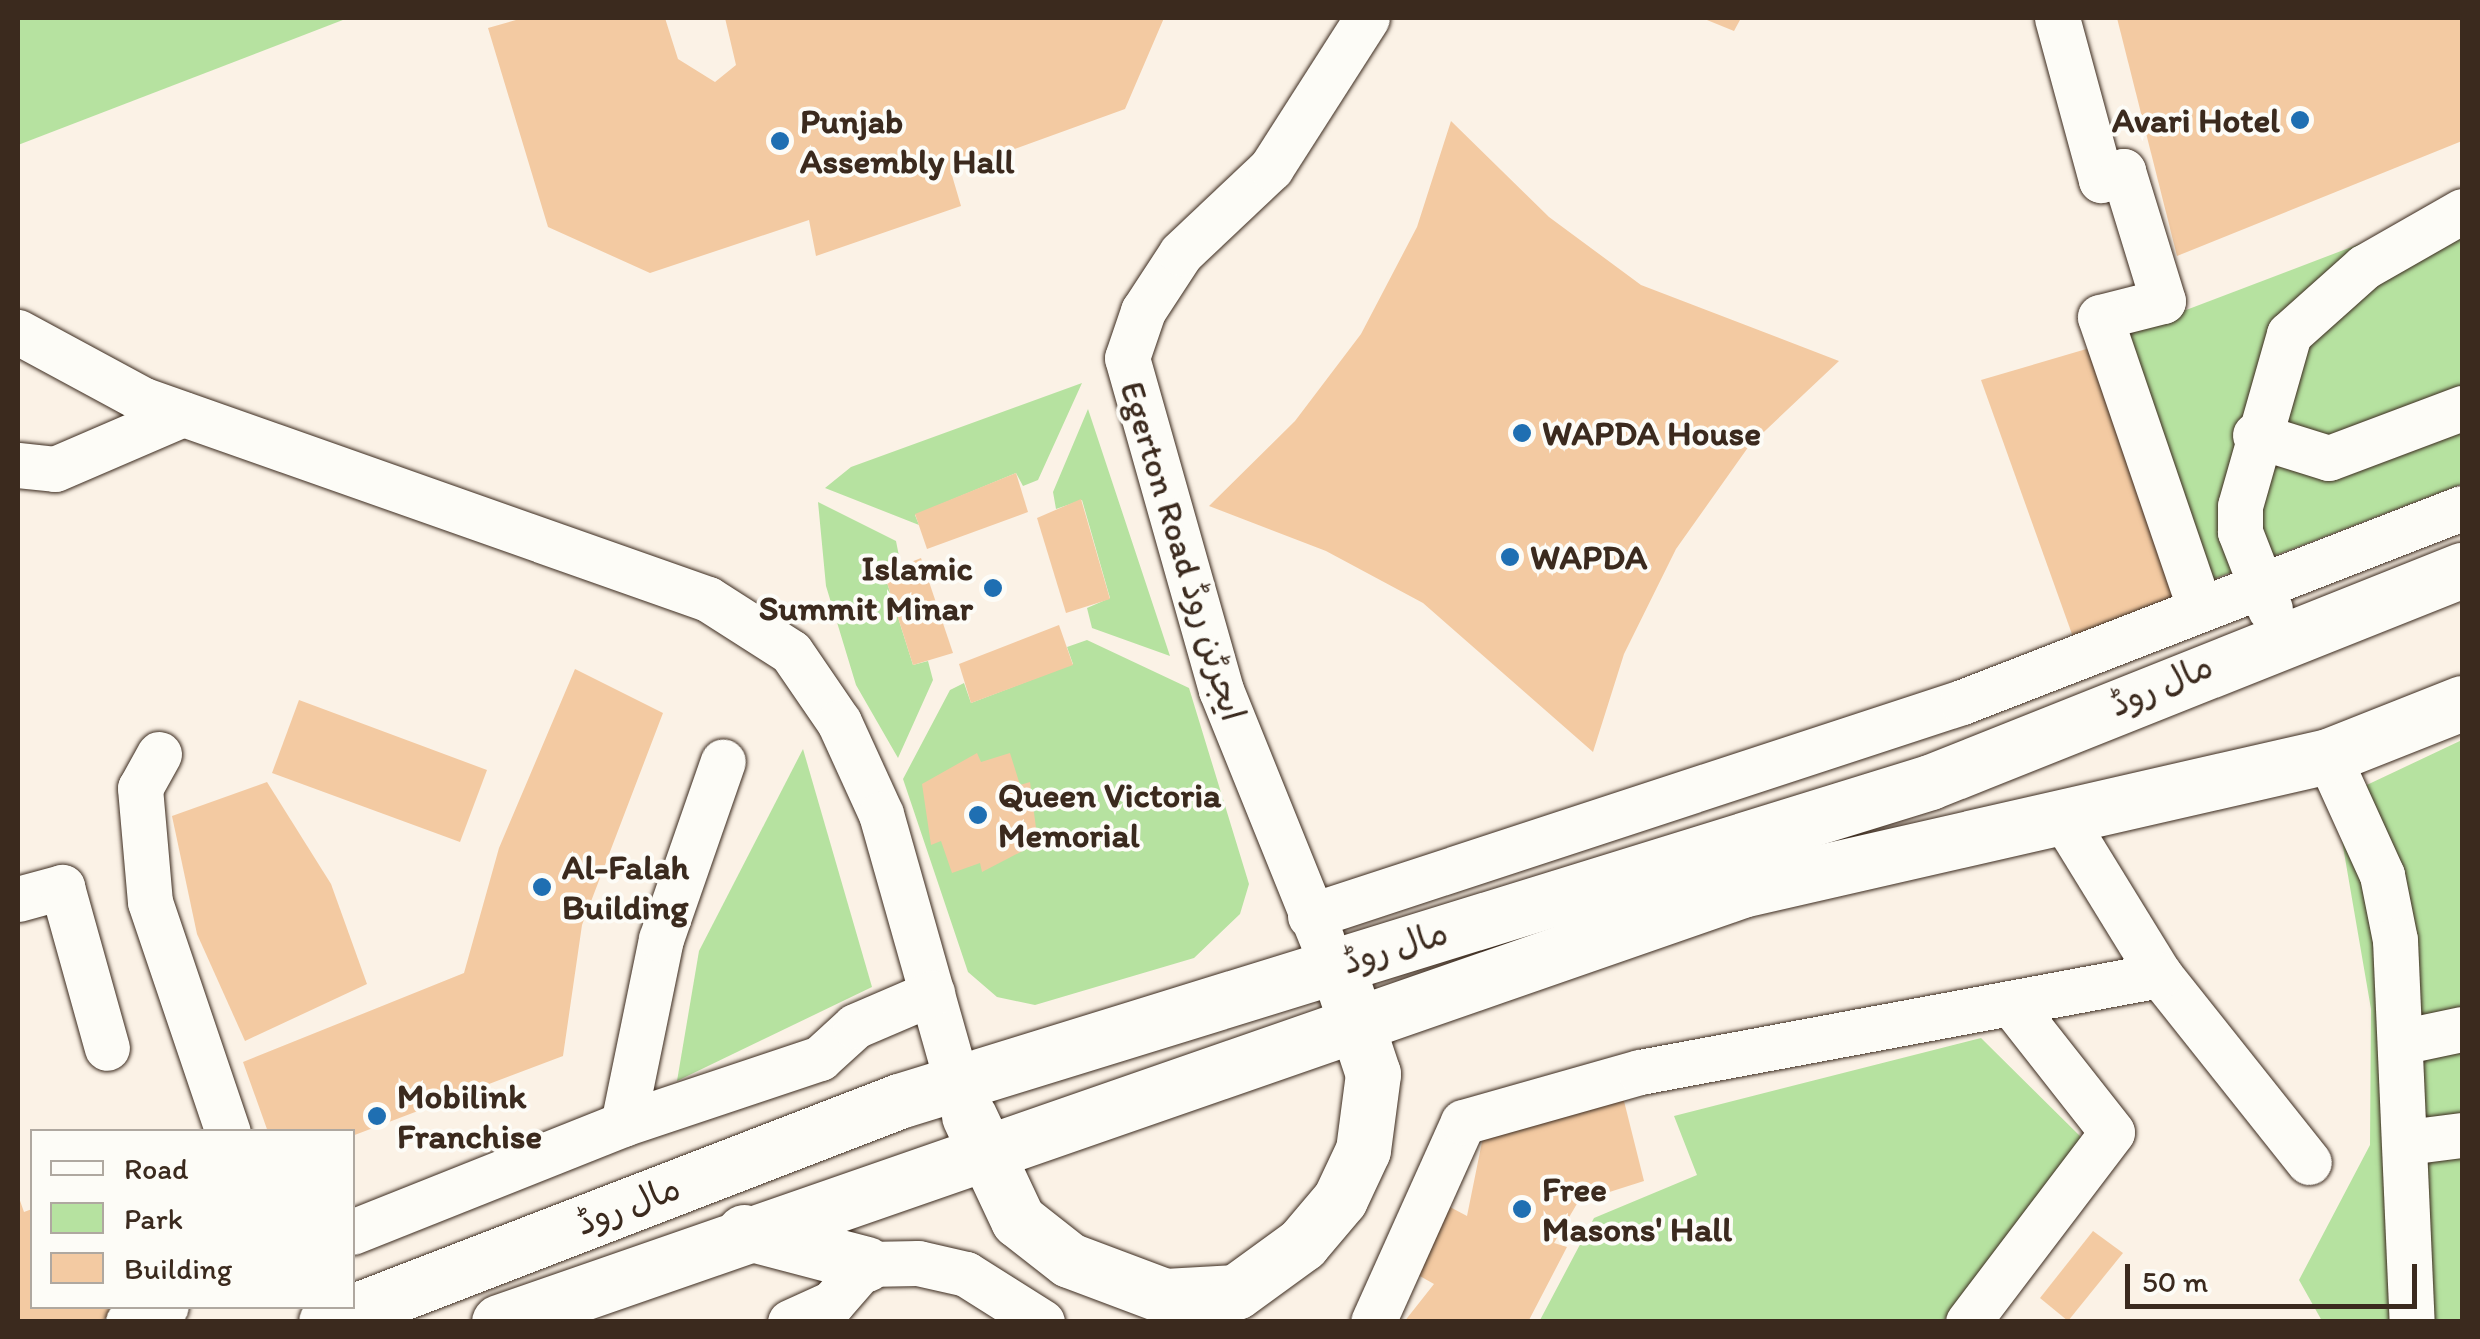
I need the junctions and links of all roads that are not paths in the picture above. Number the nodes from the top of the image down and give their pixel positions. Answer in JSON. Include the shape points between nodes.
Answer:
{"nodes":[{"id":1,"x":1368,"y":18,"type":"edge"},
{"id":2,"x":2058,"y":18,"type":"edge"},
{"id":3,"x":2462,"y":211,"type":"edge"},
{"id":4,"x":18,"y":332,"type":"edge"},
{"id":5,"x":2462,"y":408,"type":"edge"},
{"id":6,"x":183,"y":414,"type":"junction"},
{"id":7,"x":2255,"y":435,"type":"junction"},
{"id":8,"x":18,"y":464,"type":"edge"},
{"id":9,"x":2462,"y":508,"type":"edge"},
{"id":10,"x":2462,"y":570,"type":"edge"},
{"id":11,"x":2260,"y":582,"type":"junction"},
{"id":12,"x":2198,"y":603,"type":"junction"},
{"id":13,"x":2282,"y":639,"type":"junction"},
{"id":14,"x":2462,"y":703,"type":"edge"},
{"id":15,"x":159,"y":754,"type":"dead end"},
{"id":16,"x":2328,"y":756,"type":"junction"},
{"id":17,"x":722,"y":761,"type":"dead end"},
{"id":18,"x":1930,"y":782,"type":"junction"},
{"id":19,"x":2062,"y":816,"type":"junction"},
{"id":20,"x":1946,"y":838,"type":"junction"},
{"id":21,"x":18,"y":899,"type":"edge"},
{"id":22,"x":1310,"y":916,"type":"junction"},
{"id":23,"x":1335,"y":966,"type":"junction"},
{"id":24,"x":2160,"y":975,"type":"junction"},
{"id":25,"x":932,"y":993,"type":"junction"},
{"id":26,"x":2012,"y":1005,"type":"junction"},
{"id":27,"x":1358,"y":1020,"type":"junction"},
{"id":28,"x":2462,"y":1030,"type":"edge"},
{"id":29,"x":2405,"y":1041,"type":"junction"},
{"id":30,"x":107,"y":1048,"type":"dead end"},
{"id":31,"x":957,"y":1084,"type":"junction"},
{"id":32,"x":623,"y":1124,"type":"junction"},
{"id":33,"x":227,"y":1129,"type":"edge"},
{"id":34,"x":2462,"y":1135,"type":"edge"},
{"id":35,"x":2407,"y":1142,"type":"junction"},
{"id":36,"x":981,"y":1148,"type":"junction"},
{"id":37,"x":2309,"y":1162,"type":"dead end"},
{"id":38,"x":355,"y":1231,"type":"edge"},
{"id":39,"x":744,"y":1232,"type":"junction"},
{"id":40,"x":866,"y":1264,"type":"junction"},
{"id":41,"x":1262,"y":1302,"type":"edge"},
{"id":42,"x":159,"y":1309,"type":"edge"},
{"id":43,"x":1191,"y":1314,"type":"edge"},
{"id":44,"x":128,"y":1322,"type":"edge"},
{"id":45,"x":326,"y":1322,"type":"edge"},
{"id":46,"x":499,"y":1322,"type":"edge"},
{"id":47,"x":790,"y":1322,"type":"edge"},
{"id":48,"x":1042,"y":1322,"type":"edge"},
{"id":49,"x":1373,"y":1322,"type":"edge"},
{"id":50,"x":1968,"y":1322,"type":"edge"},
{"id":51,"x":2412,"y":1322,"type":"edge"}],
"edges":[{"from":1,"to":22,"type":"street","name":"Egerton Road ایجرٹن روڈ","via":[[1272,168],[1182,253],[1143,311],[1127,358],[1221,690]]},
{"from":2,"to":12,"type":"street","via":[[2101,180],[2123,171],[2164,302],[2100,317]]},
{"from":3,"to":7,"type":"street","via":[[2364,267],[2298,324]]},
{"from":4,"to":6,"type":"street","via":[[71,368]]},
{"from":5,"to":7,"type":"street","via":[[2328,458]]},
{"from":6,"to":8,"type":"street","via":[[55,469]]},
{"from":6,"to":25,"type":"street","via":[[708,599],[791,652],[839,722],[880,814]]},
{"from":7,"to":11,"type":"street","via":[[2240,532]]},
{"from":9,"to":11,"type":"street"},
{"from":10,"to":13,"type":"main road","name":"مال روڈ"},
{"from":11,"to":12,"type":"street"},
{"from":11,"to":13,"type":"street"},
{"from":12,"to":22,"type":"street","via":[[1962,702]]},
{"from":13,"to":18,"type":"main road","name":"مال روڈ"},
{"from":14,"to":16,"type":"main road","name":"مال روڈ"},
{"from":15,"to":33,"type":"street","via":[[140,788],[150,902]]},
{"from":16,"to":19,"type":"main road","name":"مال روڈ"},
{"from":16,"to":29,"type":"street","via":[[2382,876]]},
{"from":17,"to":32,"type":"street","via":[[661,939]]},
{"from":18,"to":20,"type":"main road"},
{"from":18,"to":23,"type":"main road","name":"مال روڈ"},
{"from":19,"to":20,"type":"main road","name":"مال روڈ"},
{"from":19,"to":24,"type":"street"},
{"from":20,"to":27,"type":"main road","name":"مال روڈ","via":[[1742,890]]},
{"from":21,"to":30,"type":"street","via":[[62,886]]},
{"from":22,"to":23,"type":"street","name":"Egerton Road ایجرٹن روڈ"},
{"from":23,"to":27,"type":"main road"},
{"from":23,"to":31,"type":"main road","name":"مال روڈ"},
{"from":24,"to":26,"type":"street"},
{"from":24,"to":37,"type":"street"},
{"from":25,"to":31,"type":"street"},
{"from":25,"to":32,"type":"street","via":[[855,1026],[820,1058]]},
{"from":26,"to":49,"type":"street","via":[[1640,1072],[1463,1122]]},
{"from":26,"to":50,"type":"street","via":[[2112,1132]]},
{"from":27,"to":36,"type":"main road","name":"مال روڈ"},
{"from":27,"to":41,"type":"main road","via":[[1373,1074],[1363,1150],[1340,1199]]},
{"from":28,"to":29,"type":"street"},
{"from":29,"to":35,"type":"street"},
{"from":31,"to":36,"type":"main road"},
{"from":31,"to":45,"type":"main road","name":"مال روڈ"},
{"from":32,"to":38,"type":"street"},
{"from":34,"to":35,"type":"street"},
{"from":35,"to":51,"type":"street"},
{"from":36,"to":39,"type":"main road","name":"مال روڈ"},
{"from":36,"to":43,"type":"main road","via":[[1018,1220],[1068,1260]]},
{"from":39,"to":40,"type":"main road"},
{"from":39,"to":46,"type":"main road","name":"مال روڈ"},
{"from":40,"to":47,"type":"street","via":[[832,1302]]},
{"from":40,"to":48,"type":"street","via":[[966,1274]]},
{"from":41,"to":43,"type":"main road"},
{"from":42,"to":44,"type":"street"}]}
